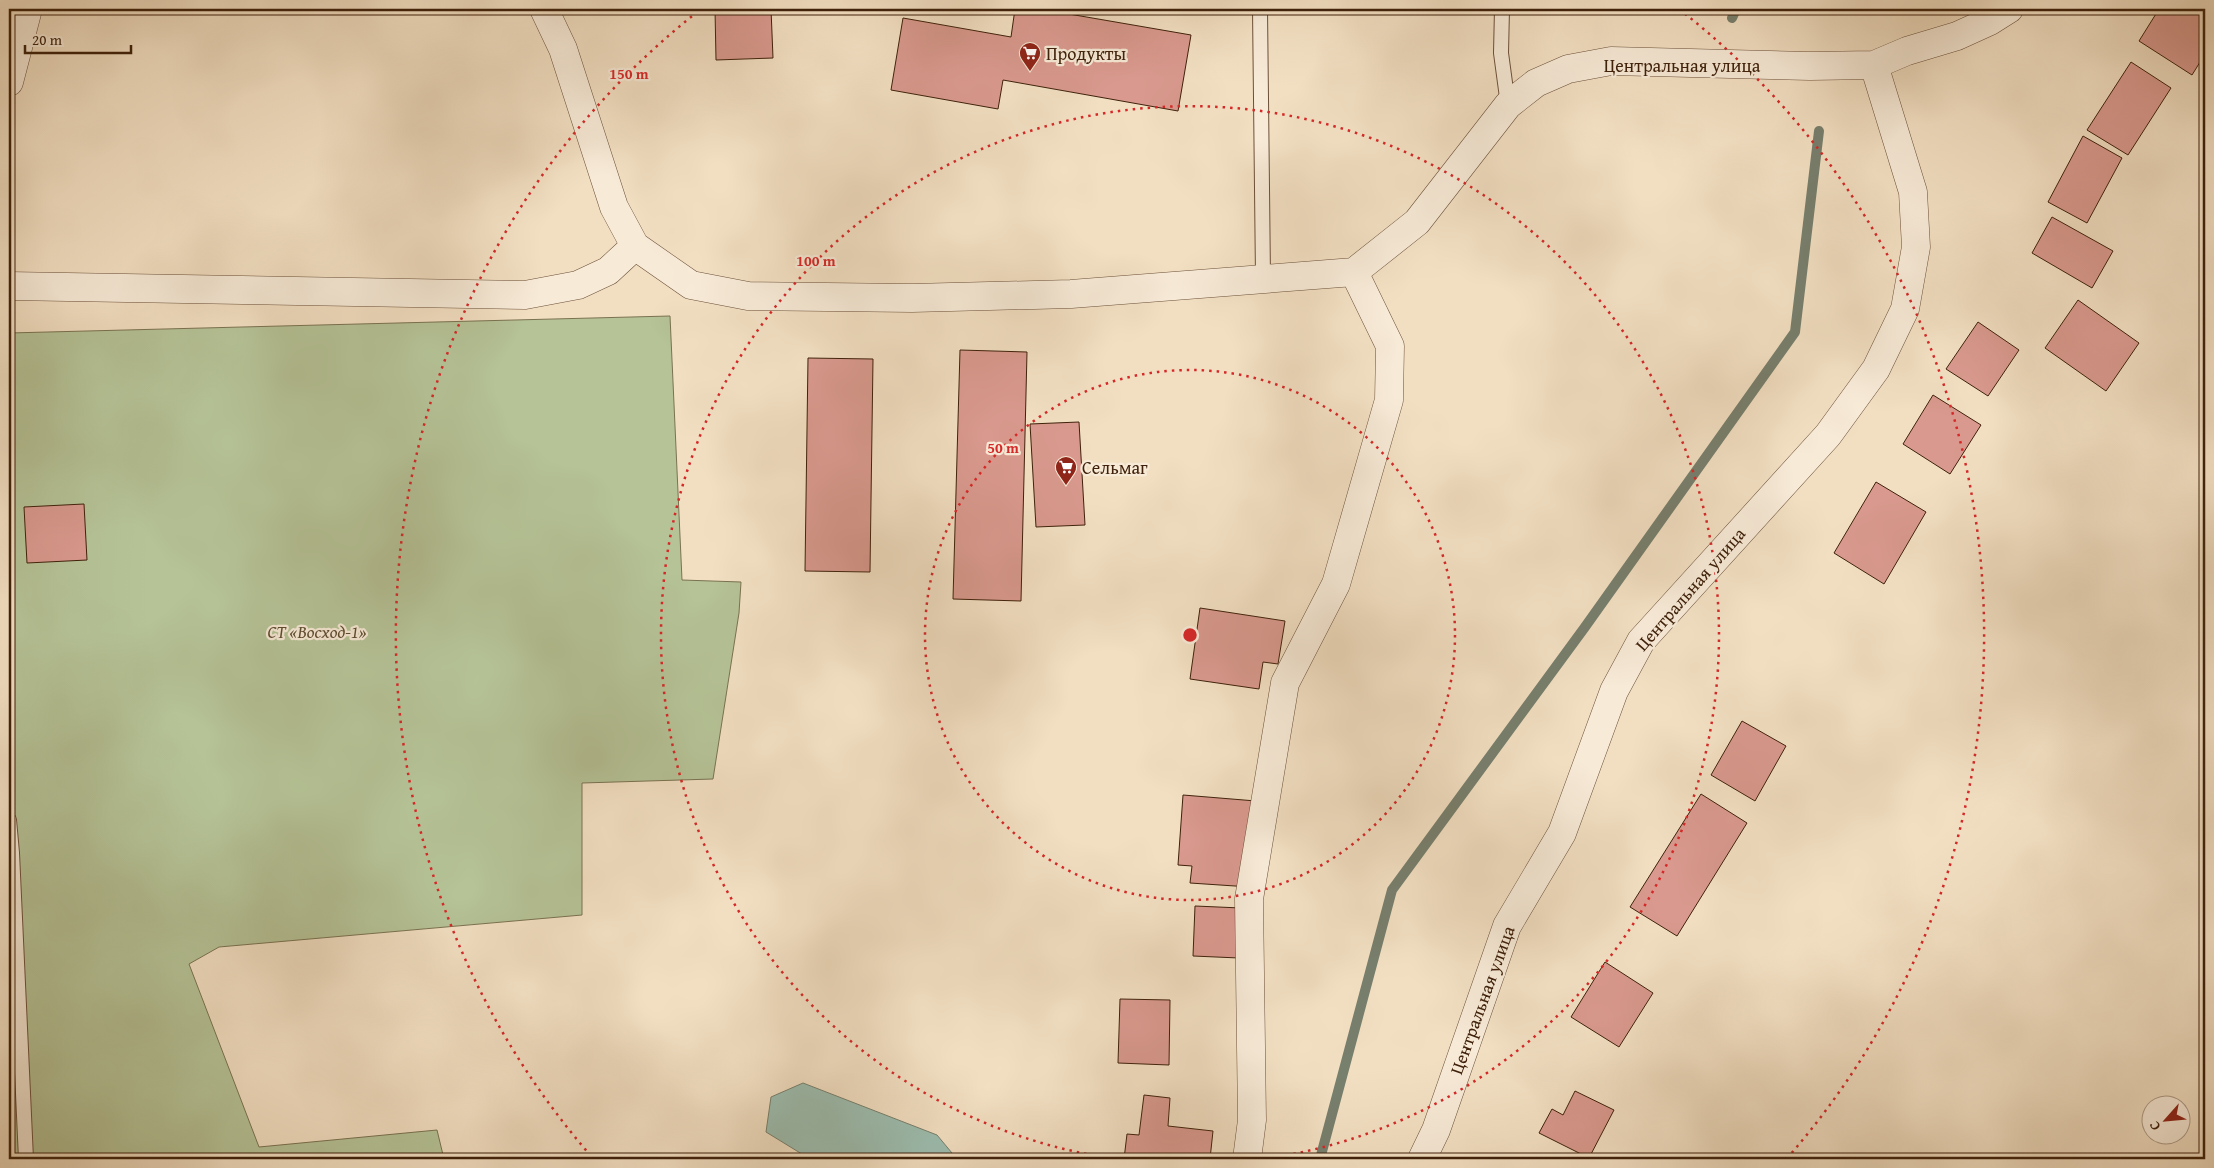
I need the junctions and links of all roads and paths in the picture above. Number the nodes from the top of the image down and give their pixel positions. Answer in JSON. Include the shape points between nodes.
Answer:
{"nodes":[{"id":1,"x":28,"y":9,"type":"edge"},
{"id":2,"x":544,"y":9,"type":"edge"},
{"id":3,"x":1260,"y":9,"type":"edge"},
{"id":4,"x":1502,"y":9,"type":"edge"},
{"id":5,"x":2009,"y":9,"type":"edge"},
{"id":6,"x":1874,"y":66,"type":"junction"},
{"id":7,"x":9,"y":82,"type":"edge"},
{"id":8,"x":1508,"y":106,"type":"junction"},
{"id":9,"x":635,"y":246,"type":"junction"},
{"id":10,"x":1354,"y":272,"type":"junction"},
{"id":11,"x":1263,"y":278,"type":"junction"},
{"id":12,"x":9,"y":286,"type":"edge"},
{"id":13,"x":9,"y":820,"type":"edge"},
{"id":14,"x":10,"y":854,"type":"edge"},
{"id":15,"x":26,"y":1159,"type":"edge"},
{"id":16,"x":1247,"y":1159,"type":"edge"},
{"id":17,"x":1422,"y":1159,"type":"edge"}],
"edges":[{"from":1,"to":7,"type":"street"},
{"from":2,"to":9,"type":"street","via":[[563,49],[614,207]]},
{"from":3,"to":11,"type":"lane"},
{"from":4,"to":8,"type":"lane","via":[[1501,53]]},
{"from":5,"to":6,"type":"street","name":"Центральная улица","via":[[1957,36]]},
{"from":6,"to":8,"type":"street","name":"Центральная улица","via":[[1611,61],[1568,69],[1536,83]]},
{"from":6,"to":17,"type":"street","name":"Центральная улица","via":[[1913,192],[1916,247],[1905,309],[1876,369],[1828,435],[1641,641],[1614,691],[1562,833],[1507,926],[1436,1130]]},
{"from":8,"to":10,"type":"street","name":"Центральная улица","via":[[1417,222]]},
{"from":9,"to":11,"type":"street","via":[[691,285],[748,296],[912,298],[1071,294]]},
{"from":9,"to":12,"type":"street","via":[[608,272],[578,285],[525,295]]},
{"from":10,"to":11,"type":"street"},
{"from":10,"to":16,"type":"street","via":[[1390,346],[1389,400],[1336,584],[1285,683],[1249,899],[1252,1120]]},
{"from":13,"to":14,"type":"lane"},
{"from":14,"to":15,"type":"lane"}]}
